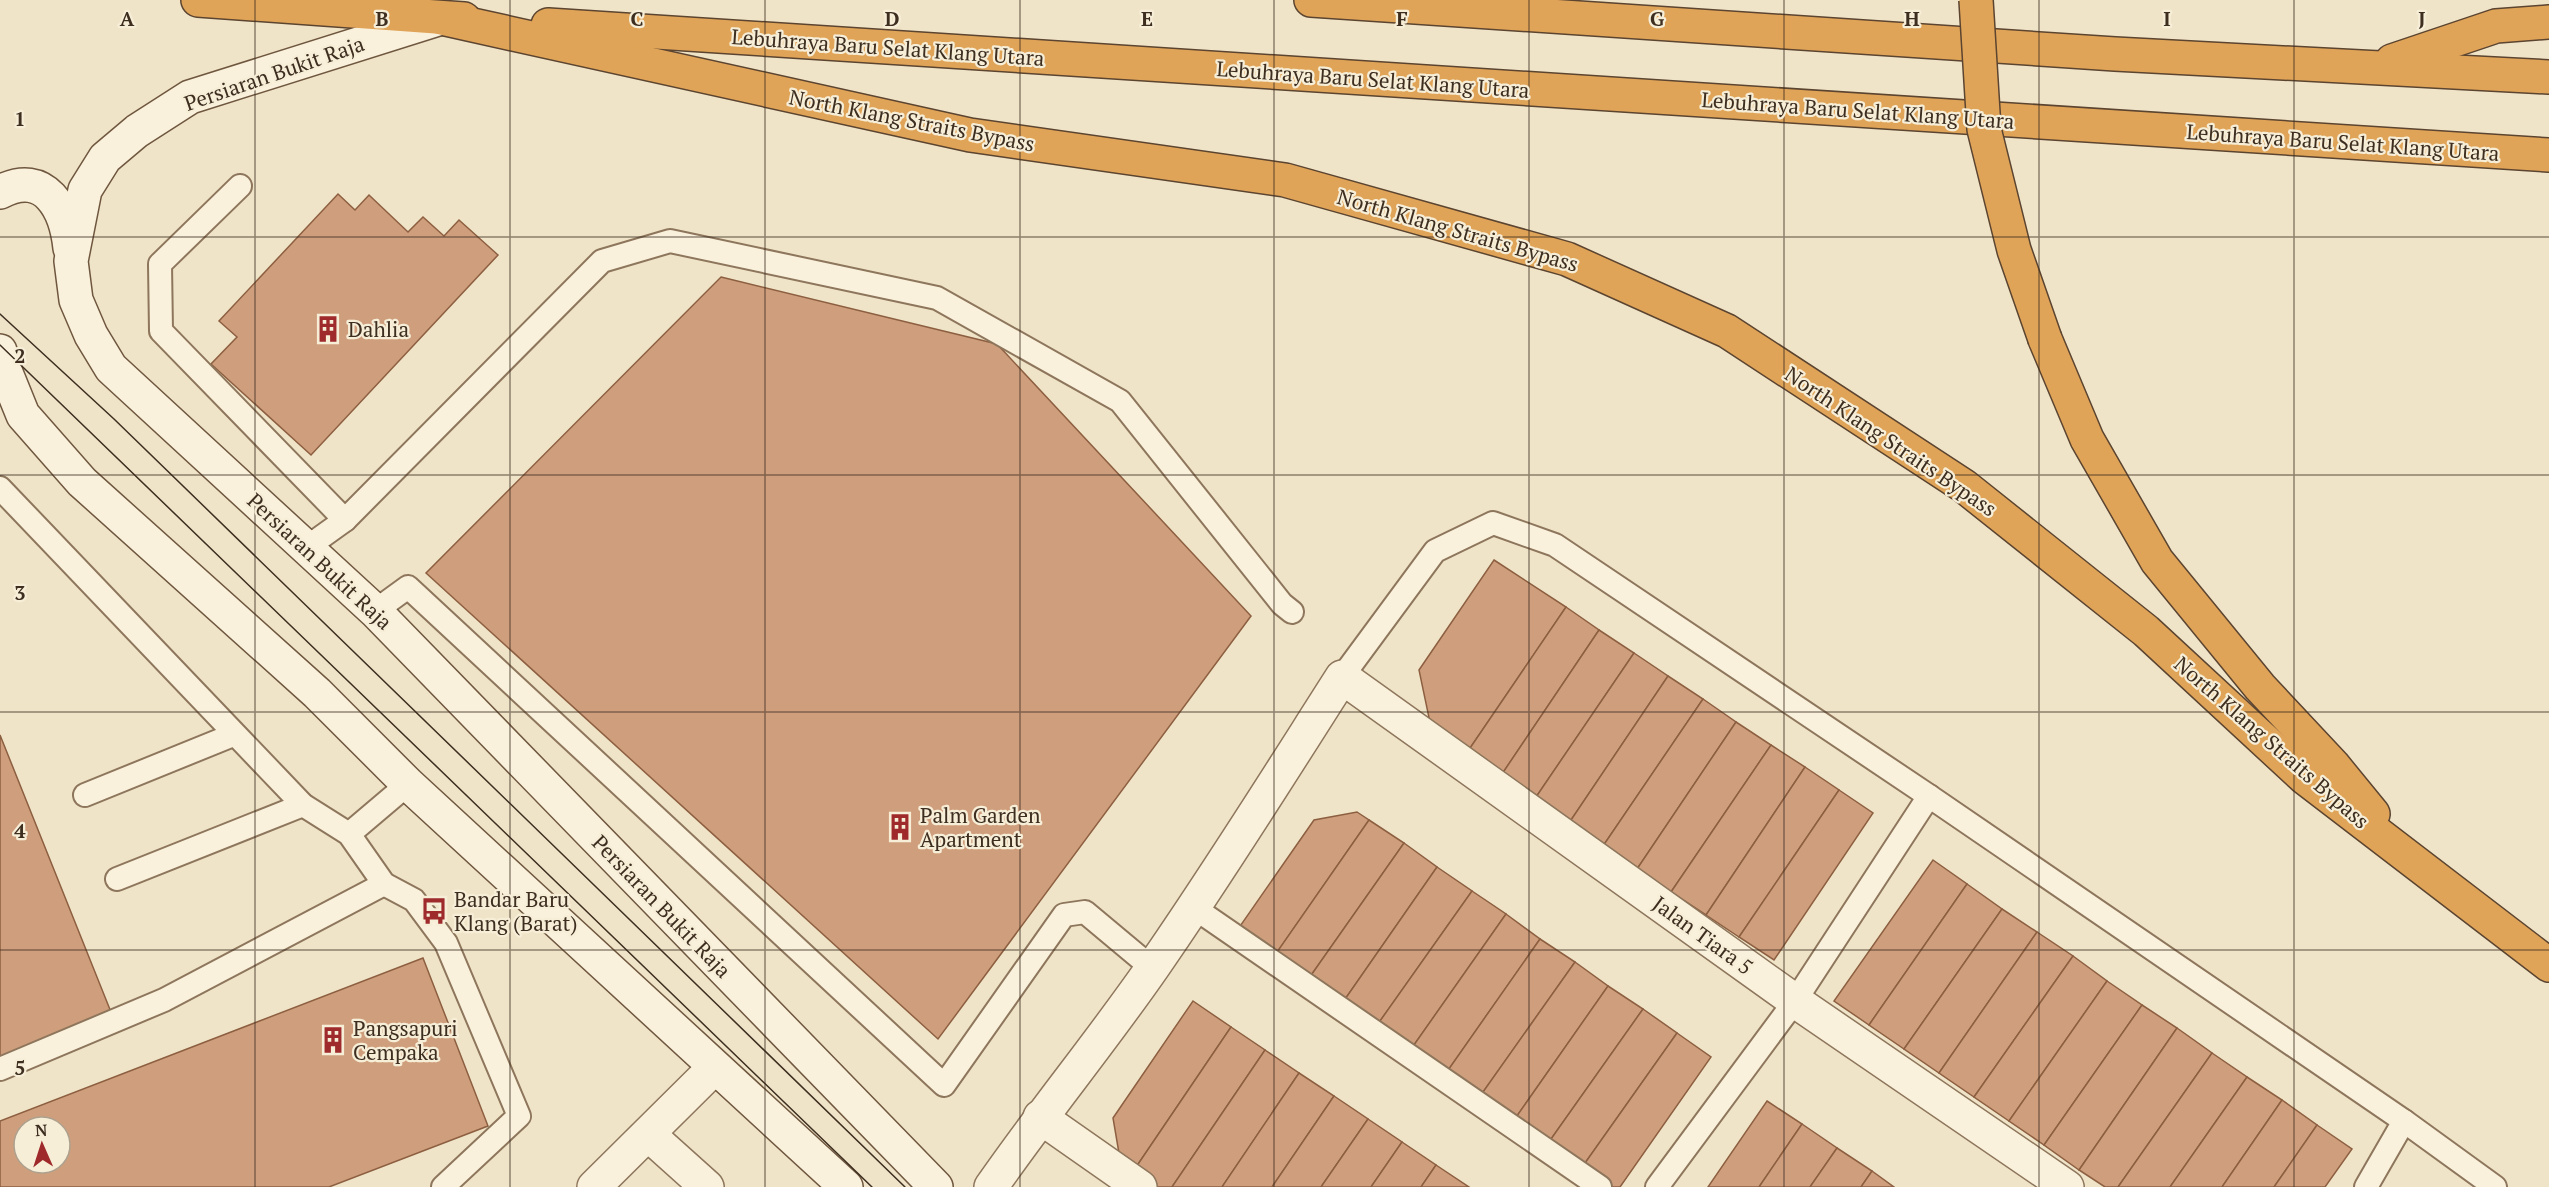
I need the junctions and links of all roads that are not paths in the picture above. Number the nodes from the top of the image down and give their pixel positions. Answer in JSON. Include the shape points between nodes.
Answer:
{"nodes":[{"id":1,"x":198,"y":0,"type":"edge"},
{"id":2,"x":1311,"y":0,"type":"edge"},
{"id":3,"x":1976,"y":0,"type":"edge"},
{"id":4,"x":441,"y":18,"type":"junction"},
{"id":5,"x":2549,"y":22,"type":"edge"},
{"id":6,"x":2376,"y":67,"type":"junction"},
{"id":7,"x":2549,"y":77,"type":"edge"},
{"id":8,"x":2549,"y":155,"type":"edge"},
{"id":9,"x":240,"y":186,"type":"dead end"},
{"id":10,"x":0,"y":192,"type":"edge"},
{"id":11,"x":71,"y":261,"type":"junction"},
{"id":12,"x":0,"y":351,"type":"edge"},
{"id":13,"x":0,"y":488,"type":"edge"},
{"id":14,"x":345,"y":520,"type":"junction"},
{"id":15,"x":306,"y":548,"type":"junction"},
{"id":16,"x":375,"y":611,"type":"junction"},
{"id":17,"x":1292,"y":612,"type":"dead end"},
{"id":18,"x":1342,"y":677,"type":"junction"},
{"id":19,"x":233,"y":735,"type":"junction"},
{"id":20,"x":408,"y":784,"type":"junction"},
{"id":21,"x":85,"y":795,"type":"dead end"},
{"id":22,"x":1929,"y":796,"type":"junction"},
{"id":23,"x":303,"y":805,"type":"junction"},
{"id":24,"x":348,"y":834,"type":"junction"},
{"id":25,"x":2412,"y":862,"type":"junction"},
{"id":26,"x":117,"y":879,"type":"dead end"},
{"id":27,"x":384,"y":884,"type":"junction"},
{"id":28,"x":1193,"y":907,"type":"junction"},
{"id":29,"x":2549,"y":965,"type":"edge"},
{"id":30,"x":1152,"y":968,"type":"junction"},
{"id":31,"x":1795,"y":1001,"type":"junction"},
{"id":32,"x":714,"y":1068,"type":"junction"},
{"id":33,"x":0,"y":1069,"type":"edge"},
{"id":34,"x":1040,"y":1117,"type":"junction"},
{"id":35,"x":2404,"y":1121,"type":"junction"},
{"id":36,"x":648,"y":1134,"type":"junction"},
{"id":37,"x":443,"y":1187,"type":"edge"},
{"id":38,"x":594,"y":1187,"type":"edge"},
{"id":39,"x":707,"y":1187,"type":"edge"},
{"id":40,"x":846,"y":1187,"type":"edge"},
{"id":41,"x":936,"y":1187,"type":"edge"},
{"id":42,"x":992,"y":1187,"type":"edge"},
{"id":43,"x":1140,"y":1187,"type":"edge"},
{"id":44,"x":1600,"y":1187,"type":"edge"},
{"id":45,"x":1657,"y":1187,"type":"edge"},
{"id":46,"x":2067,"y":1187,"type":"edge"},
{"id":47,"x":2366,"y":1187,"type":"edge"},
{"id":48,"x":2495,"y":1187,"type":"edge"}],
"edges":[{"from":1,"to":4,"type":"highway","name":"Lebuhraya Baru Selat Klang Utara"},
{"from":2,"to":6,"type":"highway","via":[[2115,54]]},
{"from":3,"to":25,"type":"highway","bridge":true,"via":[[1984,129],[2014,250],[2045,339],[2087,439],[2157,561]]},
{"from":4,"to":8,"type":"highway","name":"Lebuhraya Baru Selat Klang Utara"},
{"from":4,"to":11,"type":"main road","name":"Persiaran Bukit Raja","via":[[190,97],[137,131],[105,158],[86,190]]},
{"from":4,"to":25,"type":"highway","name":"North Klang Straits Bypass","via":[[970,135],[1285,180],[1567,259],[1727,331],[1964,486],[2146,631],[2305,778]]},
{"from":5,"to":6,"type":"highway","via":[[2496,26]]},
{"from":6,"to":7,"type":"highway"},
{"from":9,"to":14,"type":"lane","via":[[160,264],[161,331]]},
{"from":10,"to":11,"type":"main road","via":[[30,186],[50,193],[63,212]]},
{"from":11,"to":15,"type":"main road","name":"Persiaran Bukit Raja","via":[[76,300],[90,335],[111,368]]},
{"from":12,"to":20,"type":"main road","via":[[23,415],[49,447],[82,482],[317,693]]},
{"from":13,"to":19,"type":"lane"},
{"from":14,"to":15,"type":"lane"},
{"from":14,"to":17,"type":"lane","via":[[602,261],[670,241],[937,298],[1120,401]]},
{"from":15,"to":16,"type":"main road","name":"Persiaran Bukit Raja"},
{"from":16,"to":30,"type":"lane","via":[[408,587],[944,1085],[1064,915],[1085,912]]},
{"from":16,"to":41,"type":"main road","name":"Persiaran Bukit Raja"},
{"from":18,"to":22,"type":"lane","via":[[1435,551],[1493,523],[1555,545]]},
{"from":18,"to":28,"type":"main road"},
{"from":18,"to":31,"type":"main road","name":"Jalan Tiara 5"},
{"from":19,"to":21,"type":"lane"},
{"from":19,"to":23,"type":"lane"},
{"from":20,"to":24,"type":"lane"},
{"from":20,"to":32,"type":"main road"},
{"from":22,"to":31,"type":"lane"},
{"from":22,"to":35,"type":"lane"},
{"from":23,"to":24,"type":"lane"},
{"from":23,"to":26,"type":"lane"},
{"from":24,"to":27,"type":"lane"},
{"from":25,"to":29,"type":"highway","name":"North Klang Straits Bypass"},
{"from":27,"to":33,"type":"lane","via":[[164,1000]]},
{"from":27,"to":37,"type":"lane","via":[[414,900],[446,943],[519,1116]]},
{"from":28,"to":30,"type":"main road"},
{"from":28,"to":44,"type":"lane"},
{"from":30,"to":34,"type":"main road"},
{"from":31,"to":45,"type":"lane"},
{"from":31,"to":46,"type":"main road","name":"Jalan Tiara 5"},
{"from":32,"to":36,"type":"main road"},
{"from":32,"to":40,"type":"main road"},
{"from":34,"to":42,"type":"main road"},
{"from":34,"to":43,"type":"main road"},
{"from":35,"to":47,"type":"lane"},
{"from":35,"to":48,"type":"lane"},
{"from":36,"to":38,"type":"main road"},
{"from":36,"to":39,"type":"main road"}]}
